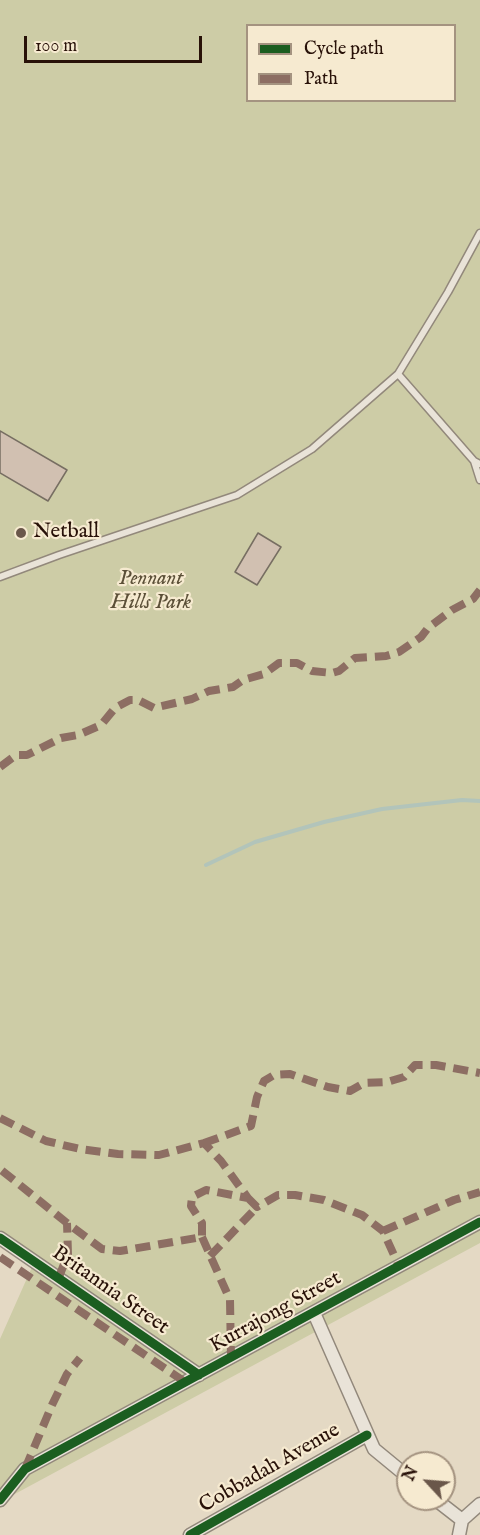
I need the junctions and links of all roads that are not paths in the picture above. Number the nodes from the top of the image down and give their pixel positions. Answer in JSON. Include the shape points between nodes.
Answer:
{"nodes":[{"id":1,"x":480,"y":233,"type":"edge"},
{"id":2,"x":398,"y":374,"type":"junction"},
{"id":3,"x":477,"y":462,"type":"edge"},
{"id":4,"x":480,"y":480,"type":"edge"},
{"id":5,"x":0,"y":577,"type":"edge"},
{"id":6,"x":480,"y":1222,"type":"edge"},
{"id":7,"x":0,"y":1238,"type":"edge"},
{"id":8,"x":314,"y":1313,"type":"junction"},
{"id":9,"x":199,"y":1375,"type":"junction"},
{"id":10,"x":367,"y":1435,"type":"junction"},
{"id":11,"x":396,"y":1467,"type":"edge"},
{"id":12,"x":0,"y":1500,"type":"edge"},
{"id":13,"x":480,"y":1504,"type":"edge"},
{"id":14,"x":450,"y":1511,"type":"edge"},
{"id":15,"x":462,"y":1520,"type":"junction"},
{"id":16,"x":190,"y":1535,"type":"edge"},
{"id":17,"x":459,"y":1535,"type":"edge"}],
"edges":[{"from":1,"to":2,"type":"lane"},
{"from":2,"to":3,"type":"lane"},
{"from":2,"to":5,"type":"lane","via":[[312,449],[237,495]]},
{"from":3,"to":4,"type":"lane"},
{"from":6,"to":8,"type":"street","name":"Kurrajong Street"},
{"from":7,"to":9,"type":"street","name":"Britannia Street"},
{"from":8,"to":9,"type":"street","name":"Kurrajong Street"},
{"from":8,"to":10,"type":"street"},
{"from":9,"to":12,"type":"street","name":"Kurrajong Street","via":[[25,1469]]},
{"from":10,"to":11,"type":"street","via":[[374,1449]]},
{"from":10,"to":16,"type":"street","name":"Cobbadah Avenue"},
{"from":13,"to":15,"type":"street"},
{"from":14,"to":15,"type":"street"},
{"from":15,"to":17,"type":"street"}]}
